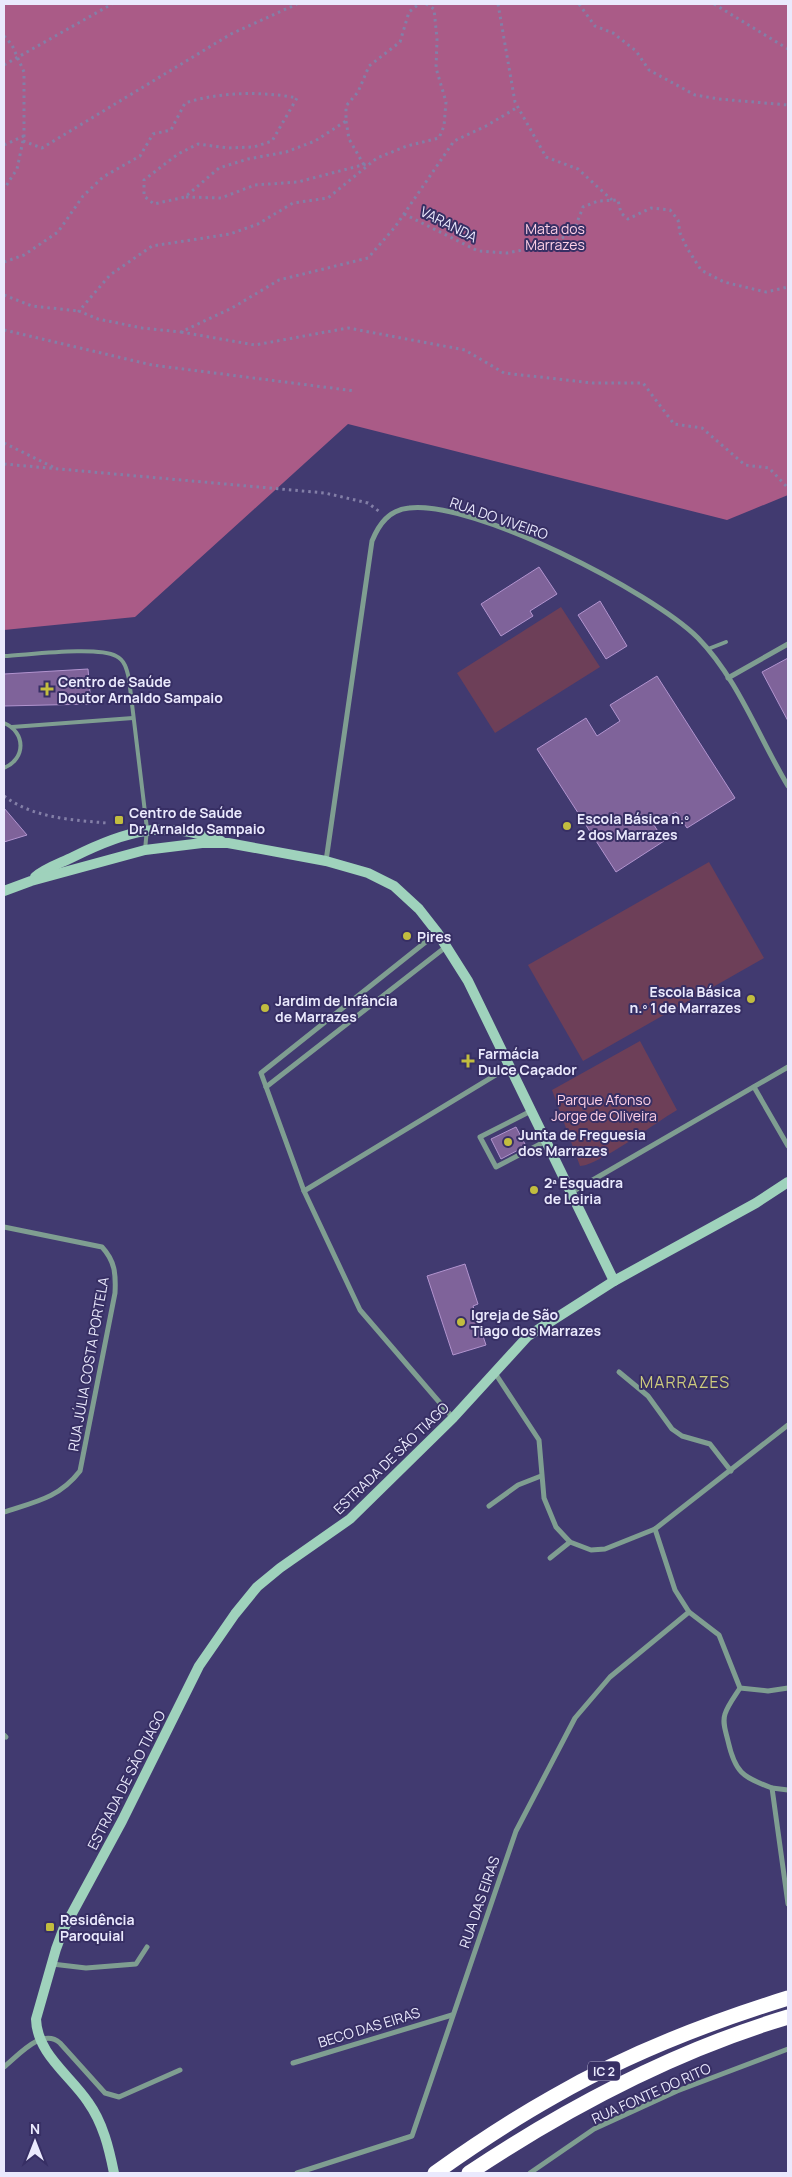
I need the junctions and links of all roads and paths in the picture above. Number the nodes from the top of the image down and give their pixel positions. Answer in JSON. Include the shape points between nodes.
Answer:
{"nodes":[{"id":1,"x":112,"y":4,"type":"edge"},
{"id":2,"x":297,"y":4,"type":"edge"},
{"id":3,"x":419,"y":4,"type":"edge"},
{"id":4,"x":426,"y":4,"type":"edge"},
{"id":5,"x":498,"y":4,"type":"edge"},
{"id":6,"x":579,"y":4,"type":"edge"},
{"id":7,"x":714,"y":4,"type":"edge"},
{"id":8,"x":4,"y":36,"type":"edge"},
{"id":9,"x":788,"y":49,"type":"edge"},
{"id":10,"x":17,"y":56,"type":"junction"},
{"id":11,"x":4,"y":64,"type":"edge"},
{"id":12,"x":788,"y":105,"type":"edge"},
{"id":13,"x":518,"y":107,"type":"junction"},
{"id":14,"x":346,"y":121,"type":"junction"},
{"id":15,"x":23,"y":138,"type":"junction"},
{"id":16,"x":4,"y":145,"type":"edge"},
{"id":17,"x":372,"y":163,"type":"junction"},
{"id":18,"x":364,"y":165,"type":"junction"},
{"id":19,"x":4,"y":189,"type":"edge"},
{"id":20,"x":185,"y":197,"type":"junction"},
{"id":21,"x":612,"y":200,"type":"junction"},
{"id":22,"x":404,"y":214,"type":"junction"},
{"id":23,"x":4,"y":262,"type":"edge"},
{"id":24,"x":788,"y":287,"type":"edge"},
{"id":25,"x":4,"y":295,"type":"edge"},
{"id":26,"x":80,"y":311,"type":"junction"},
{"id":27,"x":4,"y":330,"type":"edge"},
{"id":28,"x":181,"y":332,"type":"junction"},
{"id":29,"x":355,"y":391,"type":"dead end"},
{"id":30,"x":4,"y":443,"type":"edge"},
{"id":31,"x":4,"y":464,"type":"edge"},
{"id":32,"x":59,"y":470,"type":"junction"},
{"id":33,"x":788,"y":488,"type":"edge"},
{"id":34,"x":386,"y":517,"type":"junction"},
{"id":35,"x":726,"y":642,"type":"dead end"},
{"id":36,"x":788,"y":644,"type":"edge"},
{"id":37,"x":708,"y":649,"type":"junction"},
{"id":38,"x":4,"y":656,"type":"edge"},
{"id":39,"x":728,"y":678,"type":"junction"},
{"id":40,"x":133,"y":718,"type":"junction"},
{"id":41,"x":4,"y":723,"type":"edge"},
{"id":42,"x":12,"y":727,"type":"junction"},
{"id":43,"x":4,"y":768,"type":"edge"},
{"id":44,"x":788,"y":786,"type":"edge"},
{"id":45,"x":4,"y":796,"type":"edge"},
{"id":46,"x":106,"y":823,"type":"dead end"},
{"id":47,"x":147,"y":830,"type":"junction"},
{"id":48,"x":228,"y":843,"type":"junction"},
{"id":49,"x":145,"y":850,"type":"junction"},
{"id":50,"x":326,"y":862,"type":"junction"},
{"id":51,"x":31,"y":881,"type":"junction"},
{"id":52,"x":4,"y":890,"type":"edge"},
{"id":53,"x":438,"y":932,"type":"junction"},
{"id":54,"x":447,"y":946,"type":"junction"},
{"id":55,"x":509,"y":1067,"type":"junction"},
{"id":56,"x":788,"y":1067,"type":"edge"},
{"id":57,"x":266,"y":1087,"type":"junction"},
{"id":58,"x":754,"y":1087,"type":"junction"},
{"id":59,"x":530,"y":1110,"type":"junction"},
{"id":60,"x":546,"y":1141,"type":"junction"},
{"id":61,"x":788,"y":1146,"type":"edge"},
{"id":62,"x":788,"y":1182,"type":"edge"},
{"id":63,"x":304,"y":1192,"type":"junction"},
{"id":64,"x":572,"y":1192,"type":"junction"},
{"id":65,"x":4,"y":1227,"type":"edge"},
{"id":66,"x":614,"y":1281,"type":"junction"},
{"id":67,"x":494,"y":1372,"type":"junction"},
{"id":68,"x":618,"y":1372,"type":"dead end"},
{"id":69,"x":453,"y":1418,"type":"junction"},
{"id":70,"x":788,"y":1425,"type":"edge"},
{"id":71,"x":731,"y":1471,"type":"junction"},
{"id":72,"x":541,"y":1476,"type":"junction"},
{"id":73,"x":490,"y":1506,"type":"dead end"},
{"id":74,"x":4,"y":1512,"type":"edge"},
{"id":75,"x":655,"y":1528,"type":"junction"},
{"id":76,"x":570,"y":1542,"type":"junction"},
{"id":77,"x":550,"y":1558,"type":"dead end"},
{"id":78,"x":689,"y":1612,"type":"junction"},
{"id":79,"x":740,"y":1688,"type":"junction"},
{"id":80,"x":788,"y":1688,"type":"edge"},
{"id":81,"x":772,"y":1788,"type":"junction"},
{"id":82,"x":788,"y":1790,"type":"edge"},
{"id":83,"x":788,"y":1904,"type":"edge"},
{"id":84,"x":147,"y":1947,"type":"dead end"},
{"id":85,"x":52,"y":1964,"type":"junction"},
{"id":86,"x":788,"y":1998,"type":"edge"},
{"id":87,"x":452,"y":2015,"type":"junction"},
{"id":88,"x":788,"y":2017,"type":"edge"},
{"id":89,"x":40,"y":2039,"type":"junction"},
{"id":90,"x":788,"y":2049,"type":"edge"},
{"id":91,"x":293,"y":2063,"type":"dead end"},
{"id":92,"x":4,"y":2067,"type":"edge"},
{"id":93,"x":180,"y":2070,"type":"dead end"},
{"id":94,"x":114,"y":2173,"type":"edge"},
{"id":95,"x":298,"y":2173,"type":"edge"},
{"id":96,"x":435,"y":2173,"type":"edge"},
{"id":97,"x":469,"y":2173,"type":"edge"},
{"id":98,"x":530,"y":2173,"type":"edge"}],
"edges":[{"from":1,"to":10,"type":"path"},
{"from":2,"to":15,"type":"path","via":[[231,34],[42,148]]},
{"from":3,"to":14,"type":"path","via":[[409,12],[400,42],[369,66],[358,92],[346,106]]},
{"from":4,"to":17,"type":"path","via":[[434,9],[438,39],[436,68],[446,102],[444,126],[439,138],[407,146]]},
{"from":5,"to":13,"type":"path"},
{"from":6,"to":12,"type":"path","via":[[595,26],[613,33],[636,51],[649,70],[695,95]]},
{"from":7,"to":9,"type":"path"},
{"from":8,"to":10,"type":"path"},
{"from":10,"to":11,"type":"path"},
{"from":10,"to":15,"type":"path","via":[[24,72]]},
{"from":13,"to":21,"type":"path","via":[[546,157],[578,169]]},
{"from":13,"to":22,"type":"path","via":[[454,141]]},
{"from":14,"to":18,"type":"path","via":[[349,139]]},
{"from":14,"to":20,"type":"path","via":[[308,144],[219,168]]},
{"from":15,"to":16,"type":"path"},
{"from":15,"to":19,"type":"path","via":[[17,169]]},
{"from":17,"to":18,"type":"path"},
{"from":17,"to":26,"type":"path","via":[[328,198],[293,203],[258,224],[230,234],[152,246],[110,275]]},
{"from":18,"to":20,"type":"path","via":[[298,182],[255,185],[221,198]]},
{"from":20,"to":23,"type":"path","via":[[154,204],[144,196],[144,180],[178,154],[198,144],[254,147],[272,141],[298,98],[277,94],[206,96],[185,103],[171,130],[153,134],[140,156],[103,176],[83,196],[58,232],[24,255]]},
{"from":21,"to":22,"type":"path","name":"VARANDA","via":[[583,207],[573,233],[544,246],[507,253],[478,251]]},
{"from":21,"to":24,"type":"path","via":[[618,200],[621,213],[628,219],[651,208],[670,210],[678,220],[687,248],[701,270],[724,282],[766,292]]},
{"from":22,"to":28,"type":"path","via":[[368,258],[279,280],[232,308]]},
{"from":25,"to":26,"type":"path","via":[[32,306]]},
{"from":26,"to":28,"type":"path","via":[[98,319]]},
{"from":27,"to":29,"type":"path","via":[[152,365]]},
{"from":28,"to":33,"type":"path","via":[[255,345],[348,328],[465,350],[504,373],[593,383],[644,382],[674,424],[702,428],[745,465],[769,468]]},
{"from":30,"to":32,"type":"path"},
{"from":31,"to":32,"type":"path"},
{"from":32,"to":34,"type":"path","via":[[325,493],[368,502]]},
{"from":34,"to":37,"type":"street","name":"RUA DO VIVEIRO","via":[[407,508],[430,507],[490,524],[554,549],[618,582],[660,609]]},
{"from":34,"to":50,"type":"street","via":[[372,541],[367,566]]},
{"from":35,"to":37,"type":"lane"},
{"from":36,"to":39,"type":"street"},
{"from":37,"to":39,"type":"street","name":"RUA DO VIVEIRO"},
{"from":38,"to":40,"type":"lane","via":[[80,652],[117,656],[127,669]]},
{"from":39,"to":44,"type":"street","name":"RUA DO VIVEIRO"},
{"from":40,"to":42,"type":"lane"},
{"from":40,"to":47,"type":"lane"},
{"from":41,"to":42,"type":"lane"},
{"from":42,"to":43,"type":"lane","via":[[20,737],[20,752],[12,764]]},
{"from":45,"to":46,"type":"path","via":[[26,809],[63,819]]},
{"from":47,"to":48,"type":"main road","via":[[183,830]]},
{"from":47,"to":49,"type":"lane"},
{"from":47,"to":51,"type":"main road","via":[[107,841]]},
{"from":48,"to":49,"type":"main road","via":[[178,844]]},
{"from":48,"to":50,"type":"main road"},
{"from":49,"to":51,"type":"main road"},
{"from":50,"to":53,"type":"main road","via":[[368,873],[394,886]]},
{"from":51,"to":52,"type":"main road"},
{"from":53,"to":54,"type":"main road"},
{"from":53,"to":57,"type":"street","via":[[261,1073]]},
{"from":54,"to":55,"type":"main road"},
{"from":54,"to":57,"type":"street"},
{"from":55,"to":59,"type":"main road"},
{"from":55,"to":63,"type":"street"},
{"from":56,"to":58,"type":"street"},
{"from":57,"to":63,"type":"street"},
{"from":58,"to":61,"type":"street"},
{"from":58,"to":64,"type":"street"},
{"from":59,"to":60,"type":"main road"},
{"from":59,"to":60,"type":"street","via":[[480,1137],[496,1167]]},
{"from":60,"to":64,"type":"main road"},
{"from":62,"to":66,"type":"main road","name":"ESTRADA DE SÃO TIAGO","via":[[739,1213]]},
{"from":63,"to":69,"type":"street","via":[[360,1310]]},
{"from":64,"to":66,"type":"main road"},
{"from":65,"to":74,"type":"street","name":"RUA JÚLIA COSTA PORTELA","via":[[102,1247],[112,1257],[116,1274],[80,1471],[68,1485],[50,1497]]},
{"from":66,"to":67,"type":"main road","name":"ESTRADA DE SÃO TIAGO","via":[[540,1327]]},
{"from":67,"to":69,"type":"main road","name":"ESTRADA DE SÃO TIAGO"},
{"from":67,"to":72,"type":"street","via":[[539,1440]]},
{"from":68,"to":71,"type":"street","via":[[648,1396],[672,1429],[682,1436],[710,1444]]},
{"from":69,"to":85,"type":"main road","name":"ESTRADA DE SÃO TIAGO","via":[[350,1519],[280,1568],[234,1614],[199,1666],[122,1821],[63,1930]]},
{"from":70,"to":71,"type":"street"},
{"from":71,"to":75,"type":"street"},
{"from":72,"to":73,"type":"street","via":[[518,1485]]},
{"from":72,"to":76,"type":"street","via":[[548,1512]]},
{"from":75,"to":76,"type":"street","via":[[604,1549],[591,1550]]},
{"from":75,"to":78,"type":"street","via":[[675,1590]]},
{"from":76,"to":77,"type":"street"},
{"from":78,"to":79,"type":"street","via":[[719,1635]]},
{"from":78,"to":87,"type":"street","name":"RUA DAS EIRAS","via":[[610,1677],[575,1718],[516,1831]]},
{"from":79,"to":80,"type":"street","via":[[768,1691]]},
{"from":79,"to":81,"type":"street","via":[[723,1721],[733,1762],[738,1770],[754,1781]]},
{"from":81,"to":82,"type":"street"},
{"from":81,"to":83,"type":"street"},
{"from":84,"to":85,"type":"street","via":[[136,1964],[86,1968]]},
{"from":85,"to":89,"type":"main road","name":"ESTRADA DE SÃO TIAGO","via":[[36,2019]]},
{"from":86,"to":96,"type":"highway","number":"IC 2","via":[[732,2016],[626,2060],[554,2096]]},
{"from":87,"to":91,"type":"street","name":"BECO DAS EIRAS"},
{"from":87,"to":95,"type":"street","name":"RUA DAS EIRAS","via":[[412,2136]]},
{"from":88,"to":97,"type":"highway","number":"IC 2","via":[[699,2048],[652,2069],[561,2116]]},
{"from":89,"to":92,"type":"street"},
{"from":89,"to":93,"type":"street","via":[[54,2038],[105,2093],[112,2096],[119,2097]]},
{"from":89,"to":94,"type":"main road","via":[[49,2055],[89,2103],[103,2131]]},
{"from":90,"to":98,"type":"street","name":"RUA FONTE DO RITO","via":[[677,2091],[594,2129]]}]}
